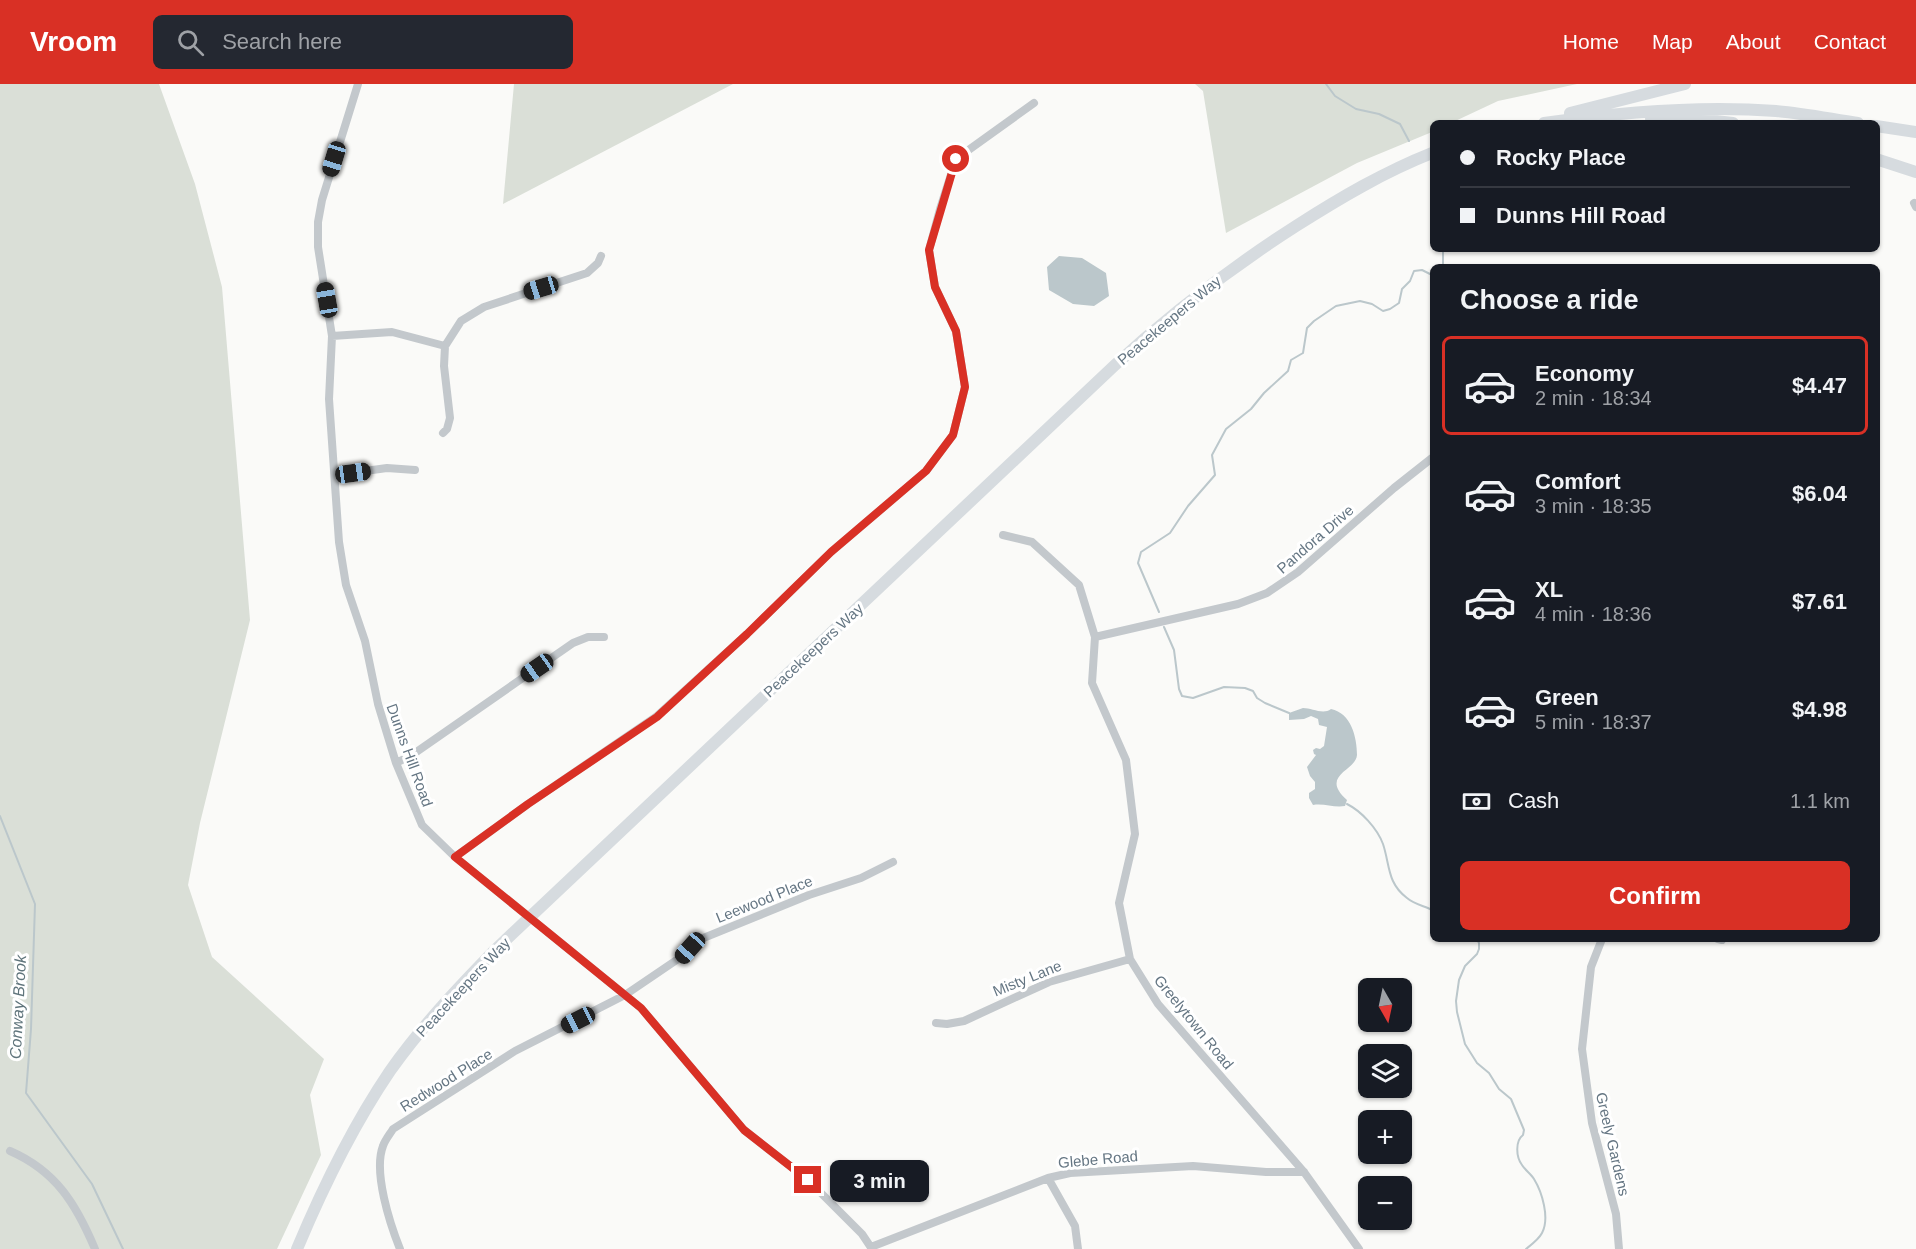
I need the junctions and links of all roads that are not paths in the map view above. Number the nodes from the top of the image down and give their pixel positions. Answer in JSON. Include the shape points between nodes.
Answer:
{"nodes":[{"id":1,"x":358,"y":84,"type":"edge"},
{"id":2,"x":1685,"y":84,"type":"edge"},
{"id":3,"x":1034,"y":103,"type":"dead end"},
{"id":4,"x":1575,"y":118,"type":"junction"},
{"id":5,"x":1546,"y":120,"type":"edge"},
{"id":6,"x":1563,"y":120,"type":"edge"},
{"id":7,"x":1707,"y":120,"type":"edge"},
{"id":8,"x":1838,"y":120,"type":"edge"},
{"id":9,"x":1880,"y":127,"type":"edge"},
{"id":10,"x":1916,"y":132,"type":"edge"},
{"id":11,"x":1430,"y":154,"type":"edge"},
{"id":12,"x":1880,"y":160,"type":"edge"},
{"id":13,"x":1916,"y":172,"type":"edge"},
{"id":14,"x":601,"y":256,"type":"dead end"},
{"id":15,"x":332,"y":336,"type":"junction"},
{"id":16,"x":446,"y":346,"type":"junction"},
{"id":17,"x":443,"y":433,"type":"dead end"},
{"id":18,"x":1430,"y":460,"type":"edge"},
{"id":19,"x":415,"y":470,"type":"dead end"},
{"id":20,"x":336,"y":475,"type":"junction"},
{"id":21,"x":1004,"y":535,"type":"dead end"},
{"id":22,"x":604,"y":637,"type":"dead end"},
{"id":23,"x":1095,"y":637,"type":"junction"},
{"id":24,"x":396,"y":763,"type":"junction"},
{"id":25,"x":455,"y":857,"type":"junction"},
{"id":26,"x":892,"y":862,"type":"dead end"},
{"id":27,"x":1601,"y":942,"type":"edge"},
{"id":28,"x":1130,"y":959,"type":"junction"},
{"id":29,"x":625,"y":995,"type":"junction"},
{"id":30,"x":936,"y":1023,"type":"dead end"},
{"id":31,"x":10,"y":1151,"type":"dead end"},
{"id":32,"x":1304,"y":1172,"type":"junction"},
{"id":33,"x":1048,"y":1178,"type":"junction"},
{"id":34,"x":871,"y":1248,"type":"edge"},
{"id":35,"x":95,"y":1249,"type":"edge"},
{"id":36,"x":297,"y":1249,"type":"edge"},
{"id":37,"x":400,"y":1249,"type":"edge"},
{"id":38,"x":1078,"y":1249,"type":"edge"},
{"id":39,"x":1359,"y":1249,"type":"edge"},
{"id":40,"x":1619,"y":1249,"type":"edge"}],
"edges":[{"from":1,"to":15,"type":"street","name":"Dunns Hill Road","via":[[318,222],[318,247]]},
{"from":2,"to":5,"type":"highway"},
{"from":3,"to":25,"type":"street","via":[[956,159],[940,209],[929,250],[935,287],[956,331],[965,387],[953,435],[926,471],[831,552],[657,717]]},
{"from":4,"to":6,"type":"highway"},
{"from":4,"to":7,"type":"highway"},
{"from":4,"to":8,"type":"highway","via":[[1689,109],[1777,111]]},
{"from":9,"to":10,"type":"highway"},
{"from":11,"to":36,"type":"highway","name":"Peacekeepers Way","via":[[1346,195],[1180,307],[495,950],[420,1031],[390,1071],[338,1156]]},
{"from":12,"to":13,"type":"highway"},
{"from":14,"to":16,"type":"street","via":[[587,273],[475,310],[455,329]]},
{"from":15,"to":16,"type":"street","via":[[392,332]]},
{"from":15,"to":20,"type":"street","name":"Dunns Hill Road","via":[[329,399]]},
{"from":16,"to":17,"type":"street","via":[[444,366],[450,418]]},
{"from":18,"to":23,"type":"street","name":"Pandora Drive","via":[[1275,589],[1238,604]]},
{"from":19,"to":20,"type":"street","via":[[387,468]]},
{"from":20,"to":24,"type":"street","name":"Dunns Hill Road","via":[[345,579]]},
{"from":21,"to":23,"type":"street","name":"Greelytown Road","via":[[1032,542],[1079,585]]},
{"from":22,"to":24,"type":"street","via":[[588,637],[573,644]]},
{"from":23,"to":28,"type":"street","name":"Greelytown Road","via":[[1092,683],[1126,760],[1135,834],[1119,903]]},
{"from":24,"to":25,"type":"street","name":"Dunns Hill Road","via":[[422,825]]},
{"from":25,"to":29,"type":"street","name":"Dunns Hill Road"},
{"from":26,"to":29,"type":"street","name":"Leewood Place","via":[[861,878],[696,941],[681,957]]},
{"from":27,"to":40,"type":"street","name":"Greely Gardens","via":[[1591,967],[1582,1049],[1592,1123],[1616,1214]]},
{"from":28,"to":30,"type":"street","name":"Misty Lane","via":[[1049,981],[964,1021]]},
{"from":28,"to":32,"type":"street","name":"Greelytown Road","via":[[1158,1004]]},
{"from":29,"to":34,"type":"street","name":"Dunns Hill Road","via":[[641,1008],[744,1130],[808,1180]]},
{"from":29,"to":37,"type":"street","name":"Redwood Place","via":[[516,1052],[393,1129],[383,1146],[380,1165],[383,1191]]},
{"from":31,"to":35,"type":"street","via":[[29,1159],[52,1177],[72,1202]]},
{"from":32,"to":33,"type":"street","name":"Glebe Road","via":[[1192,1166],[1070,1173]]},
{"from":32,"to":39,"type":"street","name":"Greelytown Road"},
{"from":33,"to":34,"type":"street","name":"Glebe Road"},
{"from":33,"to":38,"type":"street","via":[[1075,1226]]}]}
